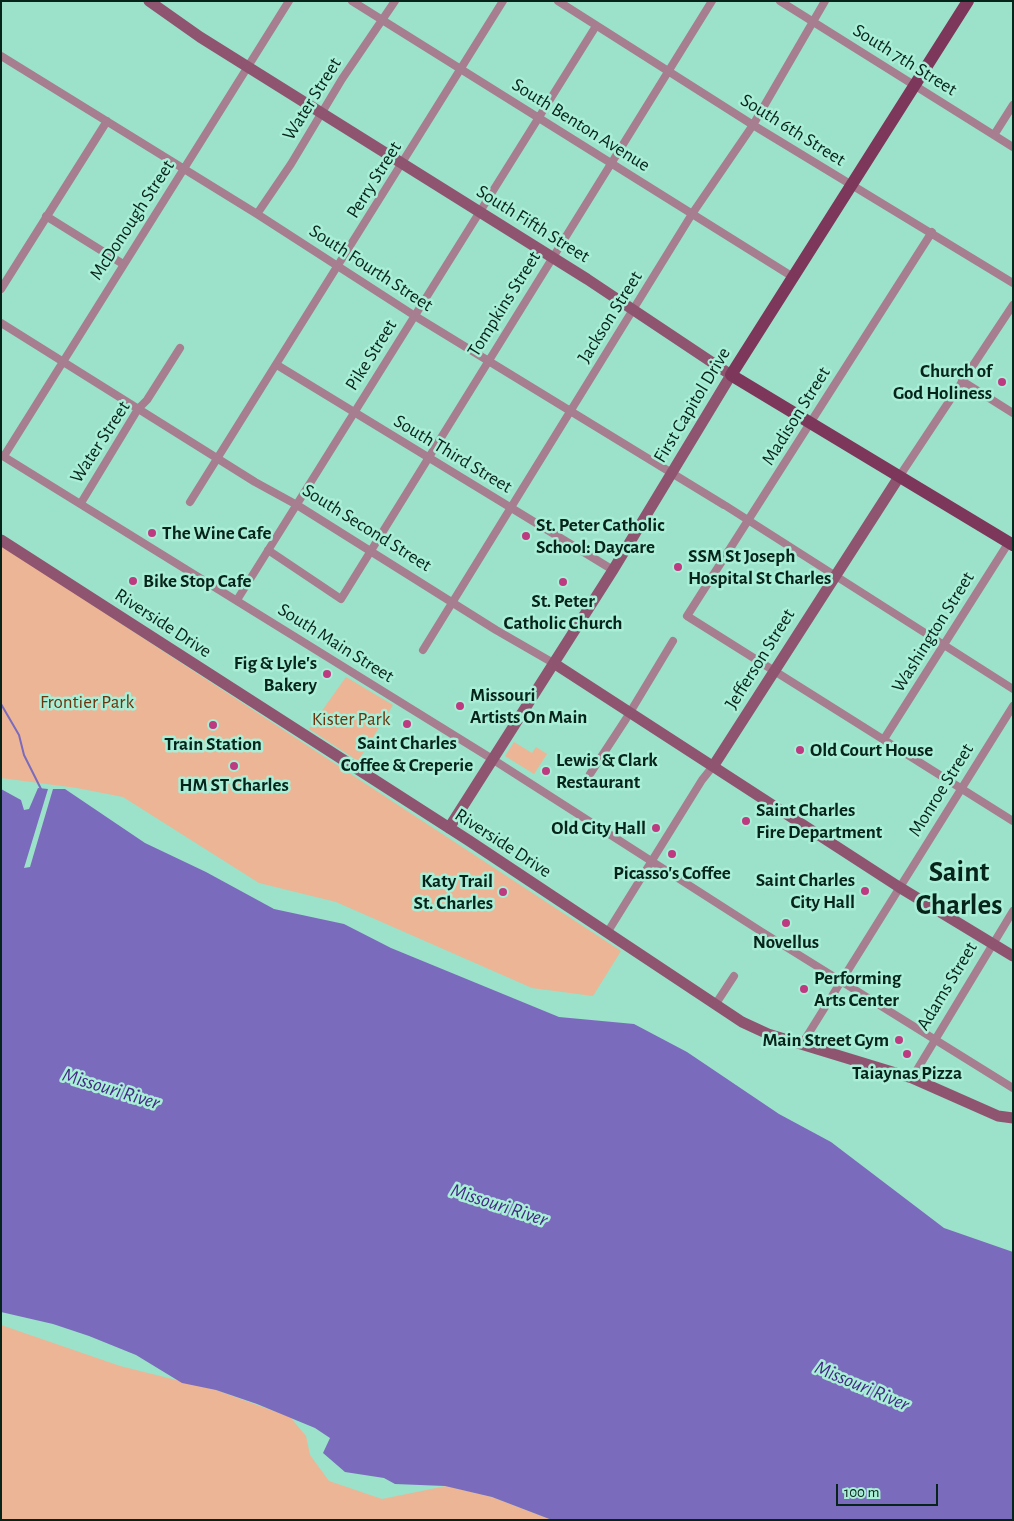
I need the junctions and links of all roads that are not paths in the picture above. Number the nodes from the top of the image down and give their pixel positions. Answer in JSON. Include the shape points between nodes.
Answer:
{"nodes":[{"id":1,"x":149,"y":1,"type":"edge"},
{"id":2,"x":289,"y":1,"type":"edge"},
{"id":3,"x":352,"y":1,"type":"edge"},
{"id":4,"x":395,"y":1,"type":"edge"},
{"id":5,"x":503,"y":1,"type":"edge"},
{"id":6,"x":558,"y":1,"type":"edge"},
{"id":7,"x":712,"y":1,"type":"edge"},
{"id":8,"x":780,"y":1,"type":"edge"},
{"id":9,"x":825,"y":1,"type":"edge"},
{"id":10,"x":968,"y":1,"type":"edge"},
{"id":11,"x":382,"y":21,"type":"junction"},
{"id":12,"x":812,"y":21,"type":"junction"},
{"id":13,"x":596,"y":26,"type":"junction"},
{"id":14,"x":1,"y":56,"type":"edge"},
{"id":15,"x":248,"y":66,"type":"junction"},
{"id":16,"x":462,"y":70,"type":"junction"},
{"id":17,"x":668,"y":71,"type":"junction"},
{"id":18,"x":914,"y":86,"type":"junction"},
{"id":19,"x":1013,"y":105,"type":"edge"},
{"id":20,"x":321,"y":114,"type":"junction"},
{"id":21,"x":538,"y":118,"type":"junction"},
{"id":22,"x":107,"y":121,"type":"junction"},
{"id":23,"x":753,"y":125,"type":"junction"},
{"id":24,"x":994,"y":135,"type":"junction"},
{"id":25,"x":1013,"y":147,"type":"edge"},
{"id":26,"x":611,"y":163,"type":"junction"},
{"id":27,"x":403,"y":164,"type":"junction"},
{"id":28,"x":184,"y":169,"type":"junction"},
{"id":29,"x":851,"y":185,"type":"junction"},
{"id":30,"x":480,"y":212,"type":"junction"},
{"id":31,"x":257,"y":214,"type":"junction"},
{"id":32,"x":692,"y":214,"type":"junction"},
{"id":33,"x":46,"y":216,"type":"junction"},
{"id":34,"x":932,"y":232,"type":"junction"},
{"id":35,"x":552,"y":258,"type":"junction"},
{"id":36,"x":124,"y":264,"type":"junction"},
{"id":37,"x":338,"y":266,"type":"junction"},
{"id":38,"x":793,"y":277,"type":"junction"},
{"id":39,"x":1013,"y":283,"type":"edge"},
{"id":40,"x":1,"y":289,"type":"edge"},
{"id":41,"x":1013,"y":305,"type":"edge"},
{"id":42,"x":634,"y":310,"type":"junction"},
{"id":43,"x":415,"y":316,"type":"junction"},
{"id":44,"x":1,"y":323,"type":"edge"},
{"id":45,"x":180,"y":348,"type":"dead end"},
{"id":46,"x":489,"y":360,"type":"junction"},
{"id":47,"x":62,"y":362,"type":"junction"},
{"id":48,"x":277,"y":365,"type":"junction"},
{"id":49,"x":731,"y":375,"type":"junction"},
{"id":50,"x":962,"y":381,"type":"junction"},
{"id":51,"x":138,"y":409,"type":"junction"},
{"id":52,"x":571,"y":410,"type":"junction"},
{"id":53,"x":354,"y":412,"type":"junction"},
{"id":54,"x":1013,"y":413,"type":"edge"},
{"id":55,"x":810,"y":424,"type":"junction"},
{"id":56,"x":3,"y":456,"type":"edge"},
{"id":57,"x":429,"y":458,"type":"junction"},
{"id":58,"x":218,"y":459,"type":"junction"},
{"id":59,"x":672,"y":473,"type":"junction"},
{"id":60,"x":899,"y":476,"type":"junction"},
{"id":61,"x":190,"y":502,"type":"dead end"},
{"id":62,"x":80,"y":503,"type":"junction"},
{"id":63,"x":297,"y":505,"type":"junction"},
{"id":64,"x":511,"y":508,"type":"junction"},
{"id":65,"x":748,"y":521,"type":"junction"},
{"id":66,"x":1,"y":540,"type":"edge"},
{"id":67,"x":1011,"y":544,"type":"edge"},
{"id":68,"x":268,"y":550,"type":"junction"},
{"id":69,"x":371,"y":552,"type":"junction"},
{"id":70,"x":613,"y":570,"type":"junction"},
{"id":71,"x":834,"y":576,"type":"junction"},
{"id":72,"x":236,"y":600,"type":"junction"},
{"id":73,"x":452,"y":602,"type":"junction"},
{"id":74,"x":672,"y":641,"type":"dead end"},
{"id":75,"x":943,"y":645,"type":"junction"},
{"id":76,"x":422,"y":650,"type":"dead end"},
{"id":77,"x":554,"y":664,"type":"junction"},
{"id":78,"x":774,"y":670,"type":"junction"},
{"id":79,"x":1013,"y":689,"type":"edge"},
{"id":80,"x":1013,"y":706,"type":"edge"},
{"id":81,"x":630,"y":712,"type":"junction"},
{"id":82,"x":884,"y":739,"type":"junction"},
{"id":83,"x":494,"y":760,"type":"junction"},
{"id":84,"x":714,"y":765,"type":"junction"},
{"id":85,"x":590,"y":774,"type":"dead end"},
{"id":86,"x":961,"y":789,"type":"junction"},
{"id":87,"x":1013,"y":821,"type":"edge"},
{"id":88,"x":449,"y":828,"type":"junction"},
{"id":89,"x":652,"y":862,"type":"junction"},
{"id":90,"x":899,"y":886,"type":"junction"},
{"id":91,"x":1013,"y":911,"type":"edge"},
{"id":92,"x":607,"y":933,"type":"junction"},
{"id":93,"x":992,"y":944,"type":"junction"},
{"id":94,"x":1013,"y":956,"type":"edge"},
{"id":95,"x":734,"y":976,"type":"dead end"},
{"id":96,"x":841,"y":981,"type":"junction"},
{"id":97,"x":715,"y":1005,"type":"junction"},
{"id":98,"x":934,"y":1040,"type":"junction"},
{"id":99,"x":802,"y":1044,"type":"junction"},
{"id":100,"x":912,"y":1078,"type":"junction"},
{"id":101,"x":1013,"y":1088,"type":"edge"},
{"id":102,"x":1013,"y":1118,"type":"edge"}],
"edges":[{"from":1,"to":15,"type":"street","name":"South Fifth Street","via":[[202,39]]},
{"from":2,"to":15,"type":"street","name":"McDonough Street"},
{"from":3,"to":11,"type":"street","name":"South Benton Avenue"},
{"from":4,"to":11,"type":"street","name":"Water Street"},
{"from":5,"to":16,"type":"street","name":"Perry Street"},
{"from":6,"to":13,"type":"street","name":"South 6th Street"},
{"from":7,"to":17,"type":"street","name":"Tompkins Street"},
{"from":8,"to":12,"type":"street","name":"South 7th Street"},
{"from":9,"to":12,"type":"street","name":"Jackson Street"},
{"from":10,"to":18,"type":"main road","name":"First Capitol Drive"},
{"from":11,"to":16,"type":"street","name":"South Benton Avenue"},
{"from":11,"to":20,"type":"street","name":"Water Street"},
{"from":12,"to":18,"type":"street","name":"South 7th Street"},
{"from":12,"to":23,"type":"street","name":"Jackson Street"},
{"from":13,"to":17,"type":"street","name":"South 6th Street"},
{"from":13,"to":21,"type":"street","name":"Pike Street"},
{"from":14,"to":22,"type":"street","name":"South Fourth Street"},
{"from":15,"to":20,"type":"street","name":"South Fifth Street"},
{"from":15,"to":28,"type":"street","name":"McDonough Street"},
{"from":16,"to":21,"type":"street","name":"South Benton Avenue"},
{"from":16,"to":27,"type":"street","name":"Perry Street"},
{"from":17,"to":23,"type":"street","name":"South 6th Street"},
{"from":17,"to":26,"type":"street","name":"Tompkins Street"},
{"from":18,"to":24,"type":"street","name":"South 7th Street"},
{"from":18,"to":29,"type":"main road","name":"First Capitol Drive"},
{"from":19,"to":24,"type":"street"},
{"from":20,"to":27,"type":"street","name":"South Fifth Street"},
{"from":20,"to":31,"type":"street","name":"Water Street"},
{"from":21,"to":26,"type":"street","name":"South Benton Avenue"},
{"from":21,"to":30,"type":"street","name":"Pike Street"},
{"from":22,"to":28,"type":"street","name":"South Fourth Street"},
{"from":22,"to":33,"type":"street"},
{"from":23,"to":29,"type":"street","name":"South 6th Street"},
{"from":23,"to":32,"type":"street","name":"Jackson Street"},
{"from":24,"to":25,"type":"street","name":"South 7th Street"},
{"from":26,"to":32,"type":"street","name":"South Benton Avenue"},
{"from":26,"to":35,"type":"street","name":"Tompkins Street"},
{"from":27,"to":30,"type":"street","name":"South Fifth Street"},
{"from":27,"to":37,"type":"street","name":"Perry Street"},
{"from":28,"to":31,"type":"street","name":"South Fourth Street"},
{"from":28,"to":36,"type":"street","name":"McDonough Street"},
{"from":29,"to":34,"type":"street","name":"South 6th Street"},
{"from":29,"to":38,"type":"main road","name":"First Capitol Drive"},
{"from":30,"to":35,"type":"street","name":"South Fifth Street"},
{"from":30,"to":43,"type":"street","name":"Pike Street"},
{"from":31,"to":37,"type":"street","name":"South Fourth Street"},
{"from":32,"to":38,"type":"street","name":"South Benton Avenue"},
{"from":32,"to":42,"type":"street","name":"Jackson Street"},
{"from":33,"to":36,"type":"street"},
{"from":33,"to":40,"type":"street"},
{"from":34,"to":39,"type":"street","name":"South 6th Street"},
{"from":34,"to":55,"type":"street","name":"Madison Street"},
{"from":35,"to":42,"type":"street","name":"South Fifth Street"},
{"from":35,"to":46,"type":"street","name":"Tompkins Street"},
{"from":36,"to":47,"type":"street","name":"McDonough Street"},
{"from":37,"to":43,"type":"street","name":"South Fourth Street"},
{"from":37,"to":48,"type":"street","name":"Perry Street"},
{"from":38,"to":49,"type":"main road","name":"First Capitol Drive"},
{"from":41,"to":50,"type":"street","name":"Jefferson Street"},
{"from":42,"to":49,"type":"street","name":"South Fifth Street"},
{"from":42,"to":52,"type":"street","name":"Jackson Street"},
{"from":43,"to":46,"type":"street","name":"South Fourth Street"},
{"from":43,"to":53,"type":"street","name":"Pike Street"},
{"from":44,"to":47,"type":"street","name":"South Second Street"},
{"from":45,"to":51,"type":"street","name":"Water Street"},
{"from":46,"to":52,"type":"street","name":"South Fourth Street"},
{"from":46,"to":57,"type":"street","name":"Tompkins Street"},
{"from":47,"to":51,"type":"street","name":"South Second Street"},
{"from":47,"to":56,"type":"street","name":"McDonough Street"},
{"from":48,"to":53,"type":"street","name":"South Third Street"},
{"from":48,"to":58,"type":"street","name":"Perry Street"},
{"from":49,"to":55,"type":"main road","name":"South Fifth Street"},
{"from":49,"to":59,"type":"street","name":"First Capitol Drive"},
{"from":50,"to":54,"type":"street"},
{"from":50,"to":60,"type":"street","name":"Jefferson Street"},
{"from":51,"to":58,"type":"street","name":"South Second Street"},
{"from":51,"to":62,"type":"street","name":"Water Street"},
{"from":52,"to":59,"type":"street","name":"South Fourth Street"},
{"from":52,"to":64,"type":"street","name":"Jackson Street"},
{"from":53,"to":57,"type":"street","name":"South Third Street"},
{"from":53,"to":63,"type":"street","name":"Pike Street"},
{"from":55,"to":60,"type":"main road","name":"South Fifth Street"},
{"from":55,"to":65,"type":"street","name":"Madison Street"},
{"from":56,"to":62,"type":"street","name":"South Main Street"},
{"from":57,"to":64,"type":"street","name":"South Third Street"},
{"from":57,"to":69,"type":"street","name":"Tompkins Street"},
{"from":58,"to":61,"type":"street","name":"Perry Street"},
{"from":58,"to":63,"type":"street","name":"South Second Street"},
{"from":59,"to":65,"type":"street","name":"South Fourth Street"},
{"from":59,"to":70,"type":"street","name":"First Capitol Drive"},
{"from":60,"to":67,"type":"main road","name":"South Fifth Street"},
{"from":60,"to":71,"type":"street","name":"Jefferson Street"},
{"from":62,"to":72,"type":"street","name":"South Main Street"},
{"from":63,"to":68,"type":"street","name":"Pike Street"},
{"from":63,"to":69,"type":"street","name":"South Second Street"},
{"from":64,"to":70,"type":"street","name":"South Third Street"},
{"from":64,"to":73,"type":"street","name":"Jackson Street"},
{"from":65,"to":71,"type":"street","name":"South Fourth Street"},
{"from":65,"to":78,"type":"street","name":"Madison Street","via":[[687,616]]},
{"from":66,"to":88,"type":"street","name":"Riverside Drive"},
{"from":67,"to":75,"type":"street","name":"Washington Street"},
{"from":68,"to":69,"type":"street","name":"Tompkins Street","via":[[341,599]]},
{"from":68,"to":72,"type":"street","name":"Pike Street"},
{"from":69,"to":73,"type":"street","name":"South Second Street"},
{"from":70,"to":77,"type":"street","name":"First Capitol Drive"},
{"from":71,"to":75,"type":"street","name":"South Fourth Street"},
{"from":71,"to":78,"type":"street","name":"Jefferson Street"},
{"from":72,"to":83,"type":"street","name":"South Main Street"},
{"from":73,"to":76,"type":"street","name":"Jackson Street"},
{"from":73,"to":77,"type":"street","name":"South Second Street"},
{"from":74,"to":81,"type":"street"},
{"from":75,"to":79,"type":"street","name":"South Fourth Street"},
{"from":75,"to":82,"type":"street","name":"Washington Street"},
{"from":77,"to":81,"type":"street","name":"South Second Street"},
{"from":77,"to":83,"type":"street","name":"First Capitol Drive"},
{"from":78,"to":82,"type":"street"},
{"from":78,"to":84,"type":"street","name":"Jefferson Street"},
{"from":80,"to":86,"type":"street","name":"Monroe Street"},
{"from":81,"to":84,"type":"street","name":"South Second Street"},
{"from":81,"to":85,"type":"street"},
{"from":82,"to":86,"type":"street"},
{"from":83,"to":88,"type":"street","name":"First Capitol Drive"},
{"from":83,"to":89,"type":"street","name":"South Main Street"},
{"from":84,"to":89,"type":"street","name":"Jefferson Street"},
{"from":84,"to":90,"type":"street","name":"South Second Street"},
{"from":86,"to":87,"type":"street"},
{"from":86,"to":90,"type":"street","name":"Monroe Street"},
{"from":88,"to":92,"type":"street","name":"Riverside Drive"},
{"from":89,"to":92,"type":"street","name":"Jefferson Street"},
{"from":89,"to":96,"type":"street","name":"South Main Street"},
{"from":90,"to":93,"type":"street","name":"South Second Street"},
{"from":90,"to":96,"type":"street","name":"Monroe Street"},
{"from":91,"to":93,"type":"street","name":"Adams Street"},
{"from":92,"to":97,"type":"street","name":"Riverside Drive"},
{"from":93,"to":94,"type":"street","name":"South Second Street"},
{"from":93,"to":98,"type":"street","name":"Adams Street"},
{"from":95,"to":97,"type":"street"},
{"from":96,"to":98,"type":"street","name":"South Main Street"},
{"from":96,"to":99,"type":"street","name":"Monroe Street"},
{"from":97,"to":99,"type":"street","name":"Riverside Drive","via":[[756,1029]]},
{"from":98,"to":100,"type":"street","name":"Adams Street"},
{"from":98,"to":101,"type":"street","name":"South Main Street"},
{"from":99,"to":100,"type":"street","name":"Riverside Drive"},
{"from":100,"to":102,"type":"street","name":"Riverside Drive","via":[[998,1116]]}]}
